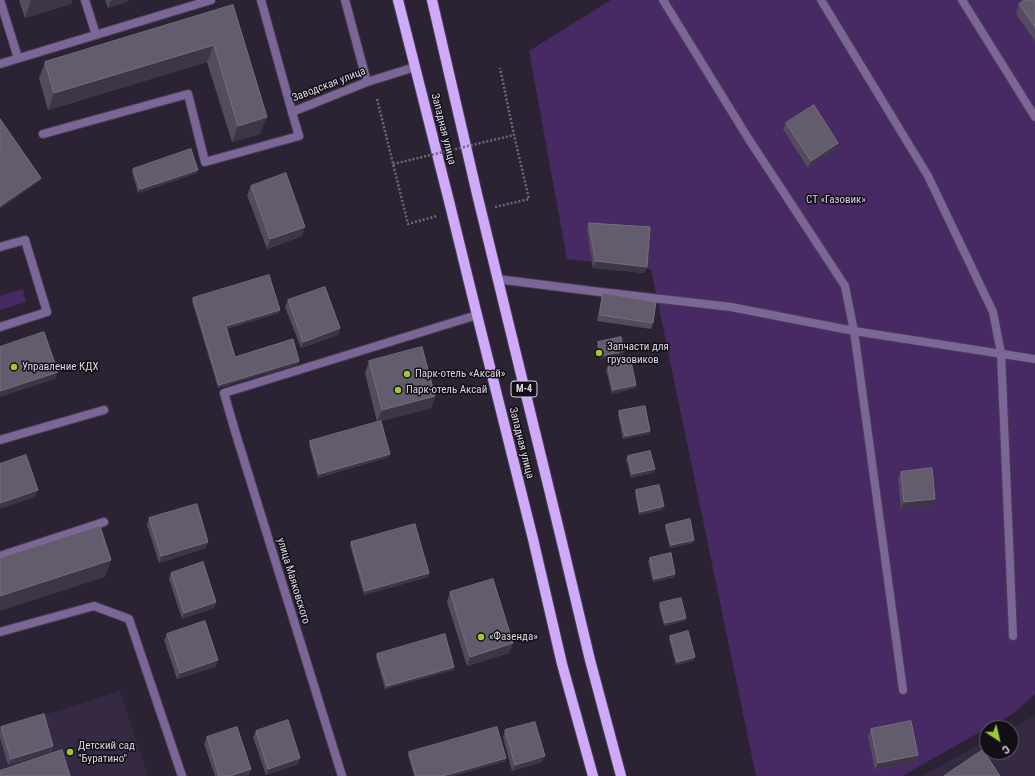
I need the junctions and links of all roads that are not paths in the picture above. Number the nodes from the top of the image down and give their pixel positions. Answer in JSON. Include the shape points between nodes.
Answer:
{"nodes":[{"id":1,"x":0,"y":0,"type":"edge"},
{"id":2,"x":85,"y":0,"type":"edge"},
{"id":3,"x":211,"y":0,"type":"edge"},
{"id":4,"x":261,"y":0,"type":"edge"},
{"id":5,"x":345,"y":0,"type":"edge"},
{"id":6,"x":398,"y":0,"type":"edge"},
{"id":7,"x":432,"y":0,"type":"edge"},
{"id":8,"x":663,"y":0,"type":"edge"},
{"id":9,"x":821,"y":0,"type":"edge"},
{"id":10,"x":962,"y":0,"type":"edge"},
{"id":11,"x":96,"y":35,"type":"junction"},
{"id":12,"x":18,"y":58,"type":"junction"},
{"id":13,"x":0,"y":64,"type":"edge"},
{"id":14,"x":415,"y":67,"type":"junction"},
{"id":15,"x":367,"y":82,"type":"junction"},
{"id":16,"x":292,"y":112,"type":"junction"},
{"id":17,"x":1035,"y":117,"type":"edge"},
{"id":18,"x":44,"y":134,"type":"dead end"},
{"id":19,"x":0,"y":247,"type":"edge"},
{"id":20,"x":497,"y":279,"type":"junction"},
{"id":21,"x":477,"y":315,"type":"junction"},
{"id":22,"x":0,"y":327,"type":"edge"},
{"id":23,"x":854,"y":331,"type":"junction"},
{"id":24,"x":1001,"y":353,"type":"junction"},
{"id":25,"x":1035,"y":359,"type":"edge"},
{"id":26,"x":104,"y":410,"type":"dead end"},
{"id":27,"x":0,"y":440,"type":"edge"},
{"id":28,"x":104,"y":522,"type":"dead end"},
{"id":29,"x":0,"y":556,"type":"edge"},
{"id":30,"x":0,"y":632,"type":"edge"},
{"id":31,"x":1013,"y":636,"type":"dead end"},
{"id":32,"x":903,"y":690,"type":"dead end"},
{"id":33,"x":182,"y":776,"type":"edge"},
{"id":34,"x":342,"y":776,"type":"edge"},
{"id":35,"x":593,"y":776,"type":"edge"},
{"id":36,"x":621,"y":776,"type":"edge"}],
"edges":[{"from":1,"to":12,"type":"street"},
{"from":2,"to":11,"type":"street"},
{"from":3,"to":11,"type":"street"},
{"from":4,"to":16,"type":"street","name":"Заводская улица"},
{"from":5,"to":15,"type":"street"},
{"from":6,"to":14,"type":"main road","name":"Западная улица","number":"М-4"},
{"from":7,"to":20,"type":"main road","name":"Западная улица","number":"М-4"},
{"from":8,"to":23,"type":"street","via":[[748,138],[845,286]]},
{"from":9,"to":24,"type":"street","via":[[928,176],[993,312]]},
{"from":10,"to":17,"type":"street"},
{"from":11,"to":12,"type":"street"},
{"from":12,"to":13,"type":"street"},
{"from":14,"to":15,"type":"street","name":"Заводская улица"},
{"from":14,"to":21,"type":"main road","name":"Западная улица","number":"М-4"},
{"from":15,"to":16,"type":"street","name":"Заводская улица"},
{"from":16,"to":18,"type":"street","via":[[299,136],[205,162],[188,94]]},
{"from":19,"to":22,"type":"street","via":[[25,240],[47,312]]},
{"from":20,"to":23,"type":"street","via":[[731,306]]},
{"from":20,"to":36,"type":"main road","name":"Западная улица","number":"М-4"},
{"from":21,"to":34,"type":"street","name":"улица Маяковского","via":[[224,393]]},
{"from":21,"to":35,"type":"main road","name":"Западная улица","number":"М-4","via":[[562,664]]},
{"from":23,"to":24,"type":"street"},
{"from":23,"to":32,"type":"street"},
{"from":24,"to":25,"type":"street"},
{"from":24,"to":31,"type":"street"},
{"from":26,"to":27,"type":"street"},
{"from":28,"to":29,"type":"street"},
{"from":30,"to":33,"type":"street","via":[[94,606],[129,620]]}]}
